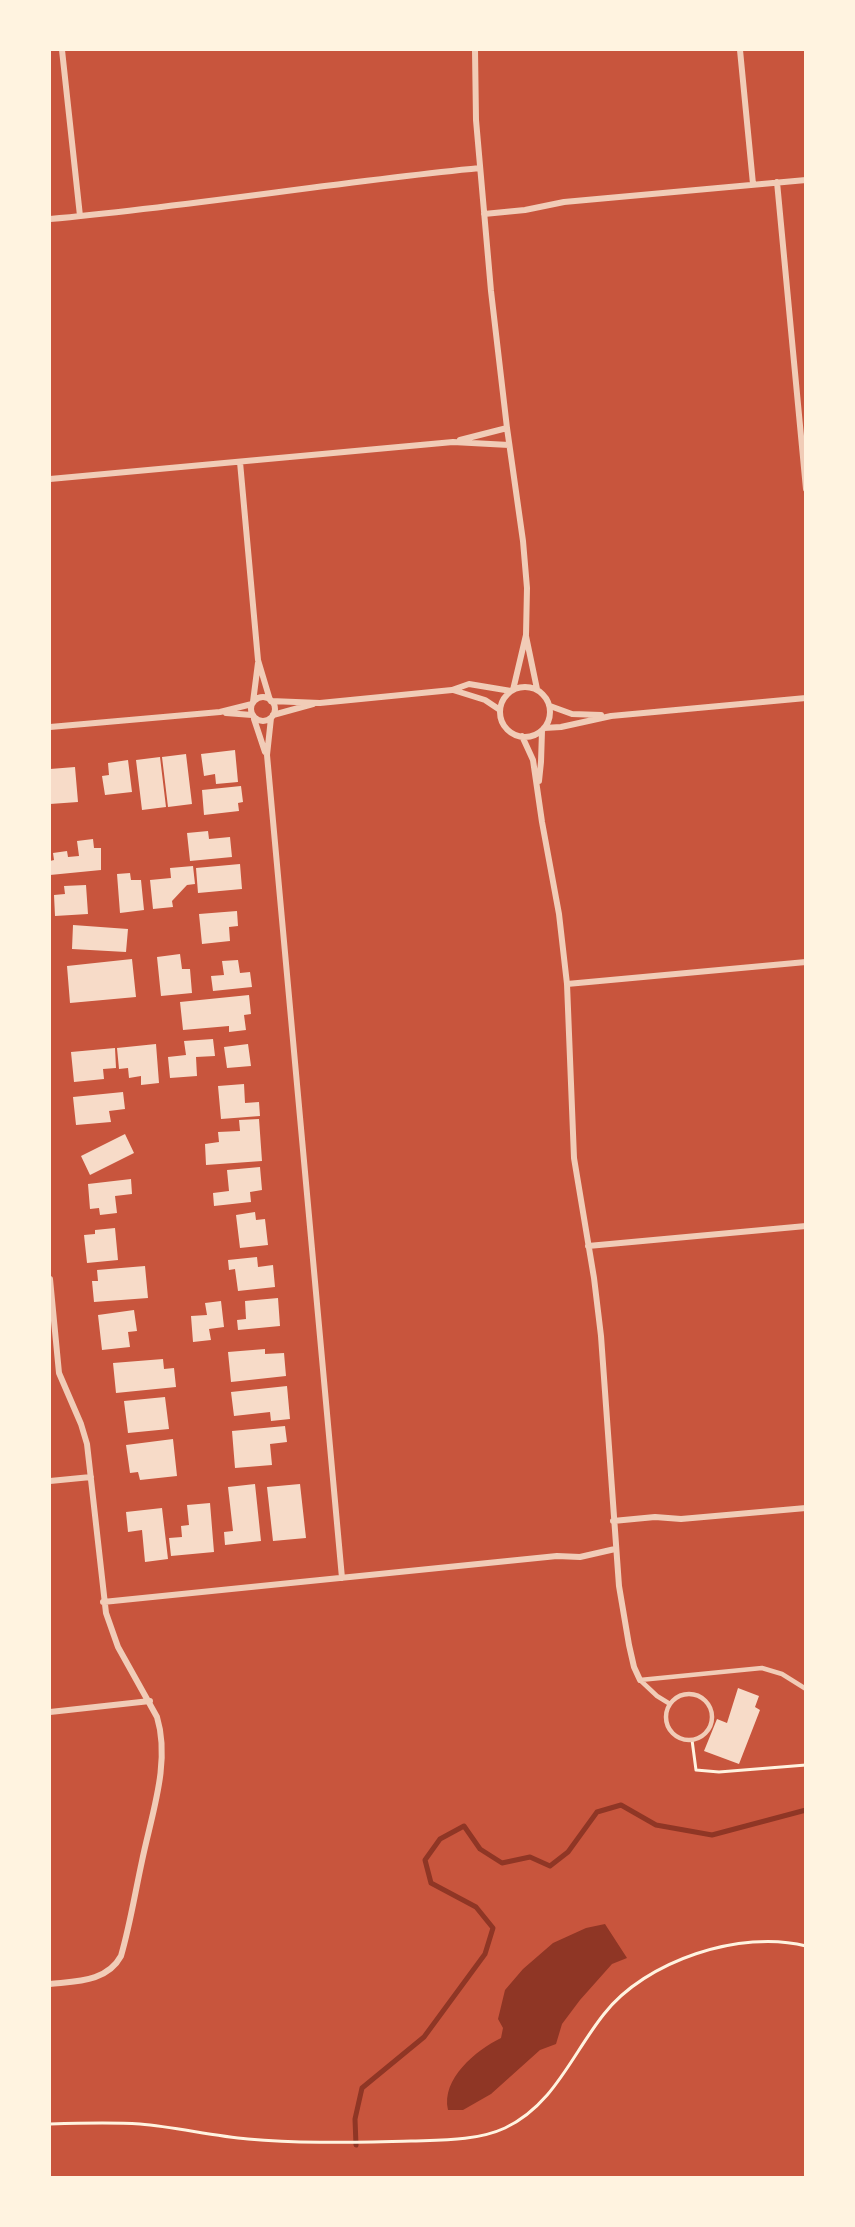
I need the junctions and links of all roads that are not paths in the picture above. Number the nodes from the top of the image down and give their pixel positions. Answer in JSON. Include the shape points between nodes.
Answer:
{"nodes":[{"id":1,"x":62,"y":50,"type":"edge"},
{"id":2,"x":475,"y":50,"type":"edge"},
{"id":3,"x":740,"y":50,"type":"edge"},
{"id":4,"x":480,"y":168,"type":"junction"},
{"id":5,"x":806,"y":180,"type":"edge"},
{"id":6,"x":777,"y":182,"type":"junction"},
{"id":7,"x":753,"y":184,"type":"junction"},
{"id":8,"x":484,"y":214,"type":"junction"},
{"id":9,"x":80,"y":216,"type":"junction"},
{"id":10,"x":50,"y":219,"type":"edge"},
{"id":11,"x":507,"y":428,"type":"junction"},
{"id":12,"x":453,"y":442,"type":"junction"},
{"id":13,"x":509,"y":445,"type":"junction"},
{"id":14,"x":240,"y":462,"type":"junction"},
{"id":15,"x":50,"y":479,"type":"edge"},
{"id":16,"x":806,"y":489,"type":"edge"},
{"id":17,"x":526,"y":635,"type":"junction"},
{"id":18,"x":258,"y":660,"type":"junction"},
{"id":19,"x":537,"y":689,"type":"junction"},
{"id":20,"x":452,"y":690,"type":"junction"},
{"id":21,"x":512,"y":690,"type":"junction"},
{"id":22,"x":806,"y":698,"type":"edge"},
{"id":23,"x":271,"y":700,"type":"junction"},
{"id":24,"x":253,"y":703,"type":"junction"},
{"id":25,"x":320,"y":703,"type":"junction"},
{"id":26,"x":550,"y":706,"type":"junction"},
{"id":27,"x":500,"y":710,"type":"junction"},
{"id":28,"x":220,"y":712,"type":"junction"},
{"id":29,"x":253,"y":716,"type":"junction"},
{"id":30,"x":272,"y":716,"type":"junction"},
{"id":31,"x":611,"y":716,"type":"junction"},
{"id":32,"x":50,"y":727,"type":"edge"},
{"id":33,"x":543,"y":729,"type":"junction"},
{"id":34,"x":522,"y":736,"type":"junction"},
{"id":35,"x":267,"y":755,"type":"junction"},
{"id":36,"x":538,"y":787,"type":"junction"},
{"id":37,"x":806,"y":962,"type":"edge"},
{"id":38,"x":567,"y":984,"type":"junction"},
{"id":39,"x":806,"y":1226,"type":"edge"},
{"id":40,"x":588,"y":1246,"type":"junction"},
{"id":41,"x":50,"y":1279,"type":"edge"},
{"id":42,"x":91,"y":1477,"type":"junction"},
{"id":43,"x":50,"y":1481,"type":"edge"},
{"id":44,"x":806,"y":1508,"type":"edge"},
{"id":45,"x":614,"y":1521,"type":"junction"},
{"id":46,"x":615,"y":1549,"type":"junction"},
{"id":47,"x":342,"y":1578,"type":"junction"},
{"id":48,"x":103,"y":1602,"type":"junction"},
{"id":49,"x":640,"y":1680,"type":"junction"},
{"id":50,"x":806,"y":1689,"type":"edge"},
{"id":51,"x":150,"y":1701,"type":"junction"},
{"id":52,"x":670,"y":1704,"type":"junction"},
{"id":53,"x":50,"y":1712,"type":"edge"},
{"id":54,"x":50,"y":1984,"type":"edge"}],
"edges":[{"from":1,"to":9,"type":"street"},
{"from":2,"to":4,"type":"street"},
{"from":3,"to":7,"type":"street"},
{"from":4,"to":8,"type":"street"},
{"from":4,"to":9,"type":"street"},
{"from":5,"to":6,"type":"street"},
{"from":6,"to":7,"type":"street"},
{"from":6,"to":16,"type":"street"},
{"from":7,"to":8,"type":"street","via":[[564,202]]},
{"from":8,"to":11,"type":"street"},
{"from":9,"to":10,"type":"street"},
{"from":11,"to":12,"type":"street"},
{"from":11,"to":13,"type":"street"},
{"from":12,"to":13,"type":"street"},
{"from":12,"to":14,"type":"street"},
{"from":13,"to":17,"type":"street","via":[[524,551]]},
{"from":14,"to":15,"type":"street"},
{"from":14,"to":18,"type":"street"},
{"from":17,"to":19,"type":"street"},
{"from":17,"to":21,"type":"street"},
{"from":18,"to":23,"type":"street"},
{"from":18,"to":24,"type":"street"},
{"from":19,"to":21,"type":"street"},
{"from":19,"to":26,"type":"street"},
{"from":20,"to":21,"type":"street","via":[[469,684]]},
{"from":20,"to":25,"type":"street"},
{"from":20,"to":27,"type":"street","via":[[485,700]]},
{"from":21,"to":27,"type":"street"},
{"from":22,"to":31,"type":"street"},
{"from":23,"to":24,"type":"street","via":[[261,698]]},
{"from":23,"to":25,"type":"street"},
{"from":23,"to":30,"type":"street"},
{"from":24,"to":28,"type":"street"},
{"from":24,"to":29,"type":"street"},
{"from":25,"to":30,"type":"street"},
{"from":26,"to":31,"type":"street","via":[[572,714]]},
{"from":26,"to":33,"type":"street","via":[[549,721]]},
{"from":27,"to":34,"type":"street","via":[[504,725]]},
{"from":28,"to":29,"type":"street"},
{"from":28,"to":32,"type":"street"},
{"from":29,"to":30,"type":"street","via":[[264,721]]},
{"from":29,"to":35,"type":"street"},
{"from":30,"to":35,"type":"street"},
{"from":31,"to":33,"type":"street"},
{"from":33,"to":34,"type":"street"},
{"from":33,"to":36,"type":"street"},
{"from":34,"to":36,"type":"street","via":[[533,760]]},
{"from":35,"to":47,"type":"street"},
{"from":36,"to":38,"type":"street"},
{"from":37,"to":38,"type":"street"},
{"from":38,"to":40,"type":"street","via":[[574,1158]]},
{"from":39,"to":40,"type":"street"},
{"from":40,"to":45,"type":"street","via":[[601,1336]]},
{"from":41,"to":42,"type":"street","via":[[59,1373],[84,1433]]},
{"from":42,"to":43,"type":"street"},
{"from":42,"to":48,"type":"street"},
{"from":44,"to":45,"type":"street"},
{"from":45,"to":46,"type":"street"},
{"from":46,"to":47,"type":"street","via":[[580,1557],[557,1556]]},
{"from":46,"to":49,"type":"street","via":[[628,1645]]},
{"from":47,"to":48,"type":"street"},
{"from":48,"to":51,"type":"street","via":[[118,1647]]},
{"from":49,"to":50,"type":"lane","via":[[762,1668],[782,1674]]},
{"from":49,"to":52,"type":"lane"},
{"from":51,"to":53,"type":"street"},
{"from":51,"to":54,"type":"street","via":[[161,1728],[161,1766],[121,1956],[109,1971],[92,1979]]},
{"from":52,"to":52,"type":"lane","via":[[691,1694],[705,1700],[713,1720],[710,1727],[700,1738],[678,1738],[668,1726]]}]}
